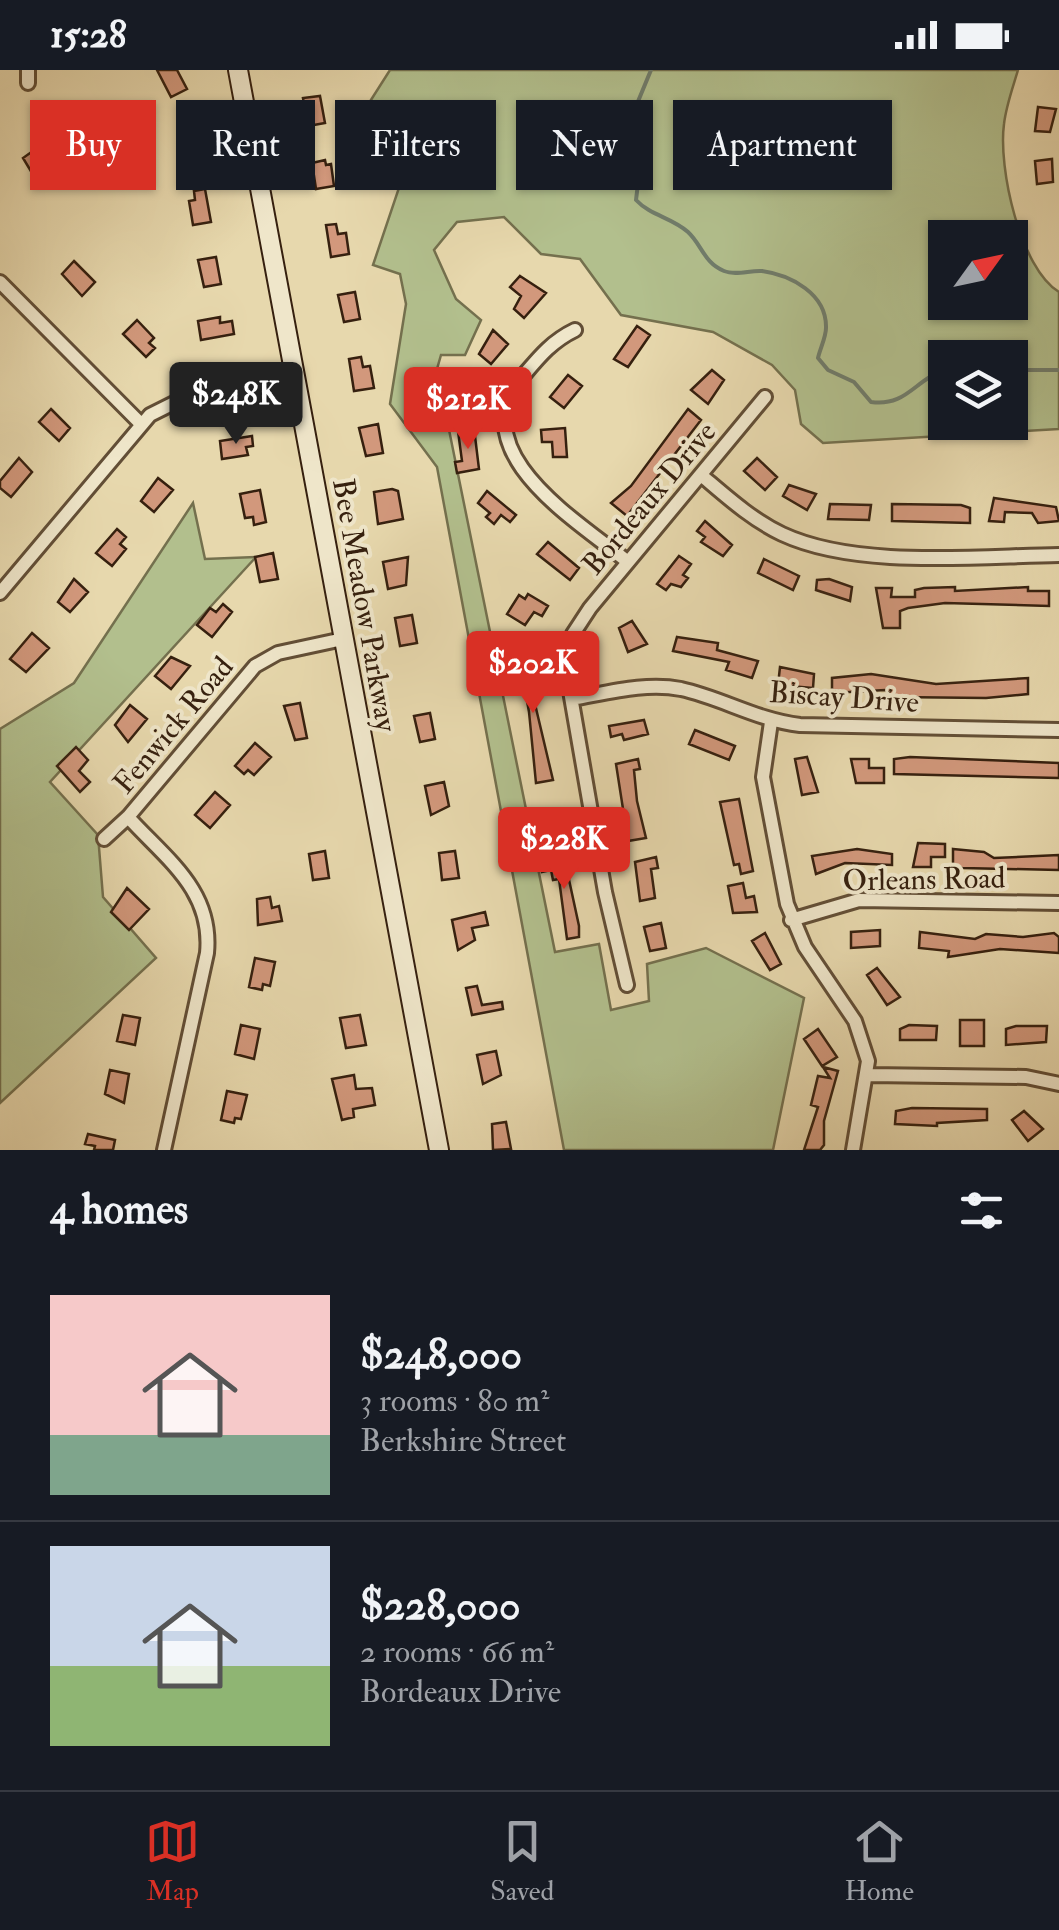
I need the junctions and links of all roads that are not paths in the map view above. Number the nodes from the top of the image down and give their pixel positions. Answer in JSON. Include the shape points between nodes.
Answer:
{"nodes":[{"id":1,"x":238,"y":70,"type":"edge"},
{"id":2,"x":0,"y":282,"type":"edge"},
{"id":3,"x":575,"y":330,"type":"dead end"},
{"id":4,"x":296,"y":375,"type":"junction"},
{"id":5,"x":765,"y":397,"type":"dead end"},
{"id":6,"x":141,"y":424,"type":"junction"},
{"id":7,"x":701,"y":475,"type":"junction"},
{"id":8,"x":1059,"y":555,"type":"edge"},
{"id":9,"x":628,"y":562,"type":"junction"},
{"id":10,"x":0,"y":592,"type":"edge"},
{"id":11,"x":344,"y":638,"type":"junction"},
{"id":12,"x":572,"y":699,"type":"junction"},
{"id":13,"x":771,"y":722,"type":"junction"},
{"id":14,"x":1059,"y":730,"type":"edge"},
{"id":15,"x":128,"y":817,"type":"junction"},
{"id":16,"x":104,"y":839,"type":"dead end"},
{"id":17,"x":1059,"y":903,"type":"edge"},
{"id":18,"x":792,"y":920,"type":"junction"},
{"id":19,"x":627,"y":985,"type":"dead end"},
{"id":20,"x":868,"y":1075,"type":"junction"},
{"id":21,"x":1059,"y":1084,"type":"edge"},
{"id":22,"x":164,"y":1150,"type":"edge"},
{"id":23,"x":439,"y":1150,"type":"edge"},
{"id":24,"x":853,"y":1150,"type":"edge"}],
"edges":[{"from":1,"to":4,"type":"street","name":"Bee Meadow Parkway"},
{"from":2,"to":6,"type":"street"},
{"from":3,"to":9,"type":"street","via":[[554,340],[515,386],[507,404],[510,448],[527,479]]},
{"from":4,"to":6,"type":"street","via":[[186,397]]},
{"from":4,"to":11,"type":"street","name":"Bee Meadow Parkway"},
{"from":5,"to":7,"type":"street","name":"Bordeaux Drive"},
{"from":6,"to":10,"type":"street"},
{"from":7,"to":8,"type":"street","via":[[758,522],[835,550]]},
{"from":7,"to":9,"type":"street","name":"Bordeaux Drive"},
{"from":9,"to":12,"type":"street","name":"Bordeaux Drive","via":[[573,634],[566,668]]},
{"from":11,"to":15,"type":"street","name":"Fenwick Road","via":[[278,653],[255,666]]},
{"from":11,"to":23,"type":"street","name":"Bee Meadow Parkway"},
{"from":12,"to":13,"type":"street","name":"Biscay Drive","via":[[628,689],[682,690]]},
{"from":12,"to":19,"type":"street","name":"Bordeaux Drive"},
{"from":13,"to":14,"type":"street","name":"Biscay Drive"},
{"from":13,"to":18,"type":"street","via":[[763,777]]},
{"from":15,"to":16,"type":"street","name":"Fenwick Road"},
{"from":15,"to":22,"type":"street","via":[[196,890],[208,926]]},
{"from":17,"to":18,"type":"street","name":"Orleans Road","via":[[859,900]]},
{"from":18,"to":20,"type":"street","via":[[855,1022]]},
{"from":20,"to":21,"type":"street","via":[[1026,1077]]},
{"from":20,"to":24,"type":"street"}]}
